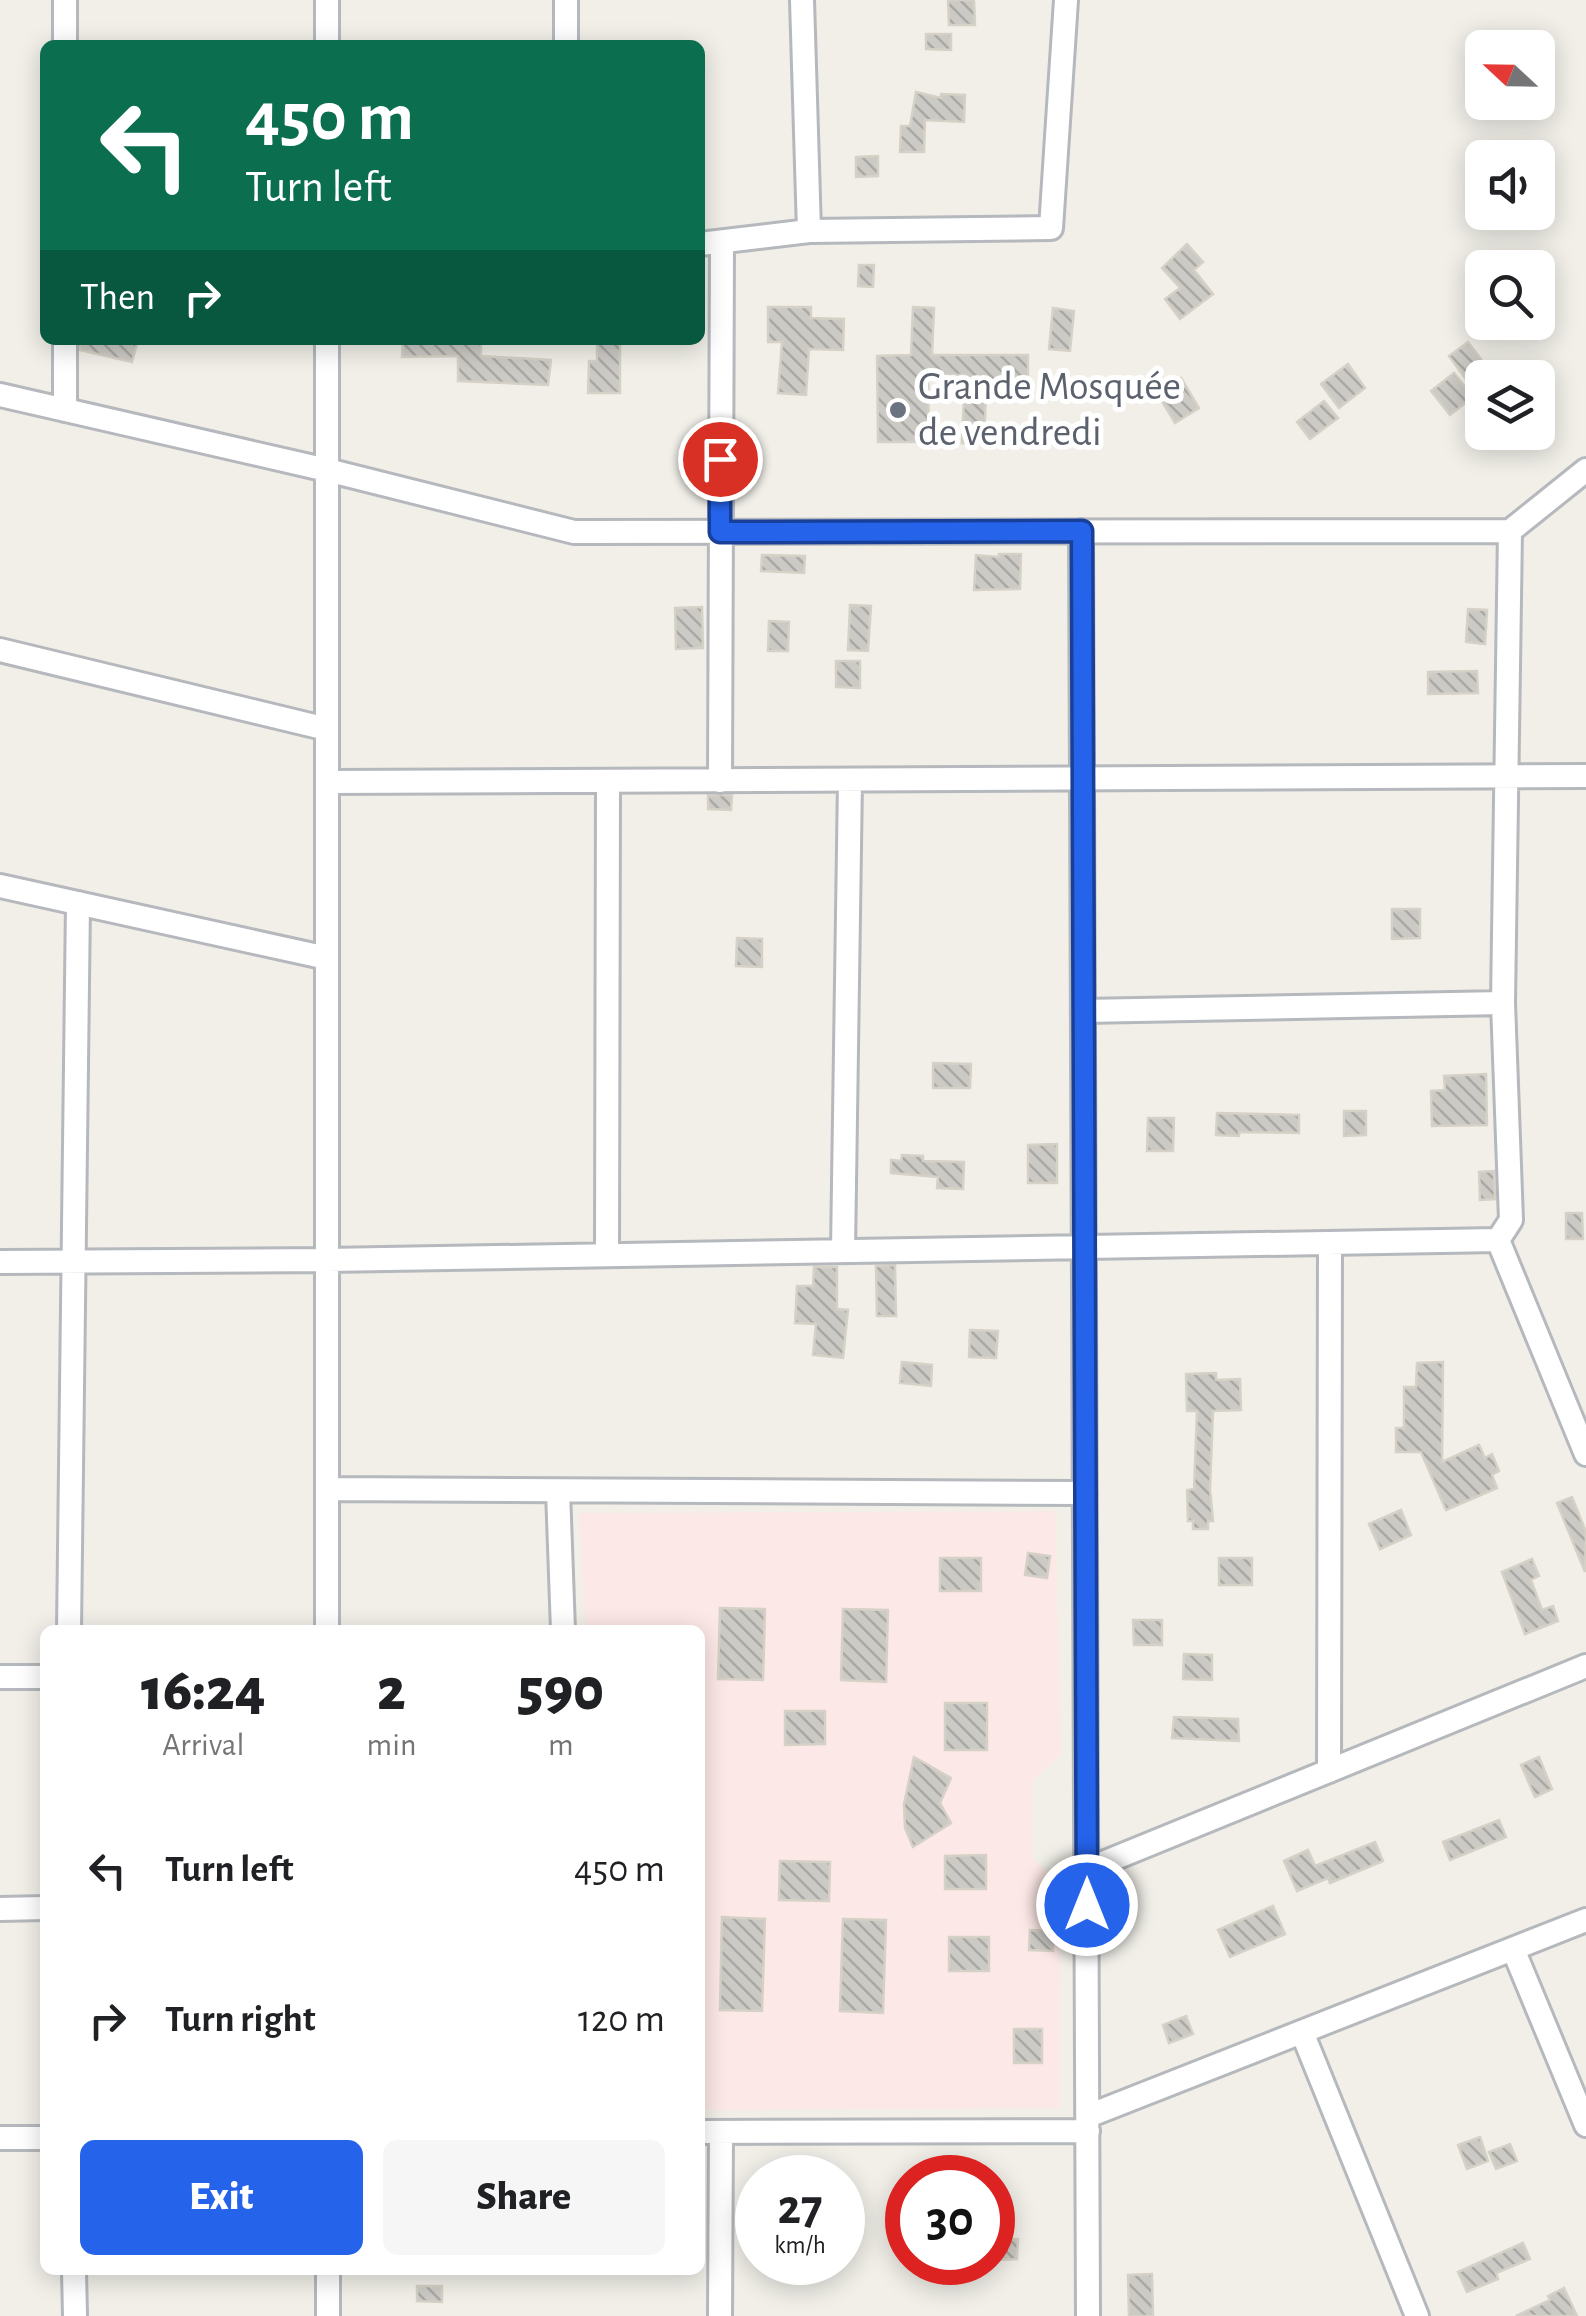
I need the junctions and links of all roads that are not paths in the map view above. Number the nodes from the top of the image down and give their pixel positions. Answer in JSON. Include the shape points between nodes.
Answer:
{"nodes":[{"id":1,"x":64,"y":0,"type":"edge"},
{"id":2,"x":327,"y":0,"type":"edge"},
{"id":3,"x":566,"y":0,"type":"edge"},
{"id":4,"x":802,"y":0,"type":"edge"},
{"id":5,"x":1066,"y":0,"type":"edge"},
{"id":6,"x":65,"y":40,"type":"edge"},
{"id":7,"x":327,"y":40,"type":"edge"},
{"id":8,"x":566,"y":40,"type":"edge"},
{"id":9,"x":810,"y":232,"type":"junction"},
{"id":10,"x":711,"y":243,"type":"edge"},
{"id":11,"x":65,"y":345,"type":"edge"},
{"id":12,"x":327,"y":345,"type":"edge"},
{"id":13,"x":0,"y":395,"type":"edge"},
{"id":14,"x":65,"y":410,"type":"junction"},
{"id":15,"x":327,"y":470,"type":"junction"},
{"id":16,"x":1586,"y":470,"type":"edge"},
{"id":17,"x":1510,"y":530,"type":"junction"},
{"id":18,"x":1082,"y":531,"type":"junction"},
{"id":19,"x":720,"y":532,"type":"junction"},
{"id":20,"x":0,"y":650,"type":"edge"},
{"id":21,"x":327,"y":729,"type":"junction"},
{"id":22,"x":1586,"y":776,"type":"edge"},
{"id":23,"x":1506,"y":777,"type":"junction"},
{"id":24,"x":1082,"y":779,"type":"junction"},
{"id":25,"x":720,"y":780,"type":"junction"},
{"id":26,"x":850,"y":780,"type":"junction"},
{"id":27,"x":608,"y":781,"type":"junction"},
{"id":28,"x":327,"y":782,"type":"junction"},
{"id":29,"x":0,"y":886,"type":"edge"},
{"id":30,"x":78,"y":904,"type":"junction"},
{"id":31,"x":327,"y":958,"type":"junction"},
{"id":32,"x":1503,"y":1003,"type":"junction"},
{"id":33,"x":1083,"y":1011,"type":"junction"},
{"id":34,"x":1498,"y":1240,"type":"junction"},
{"id":35,"x":1330,"y":1243,"type":"junction"},
{"id":36,"x":1084,"y":1247,"type":"junction"},
{"id":37,"x":843,"y":1251,"type":"junction"},
{"id":38,"x":607,"y":1255,"type":"junction"},
{"id":39,"x":327,"y":1260,"type":"junction"},
{"id":40,"x":0,"y":1262,"type":"edge"},
{"id":41,"x":73,"y":1262,"type":"junction"},
{"id":42,"x":1586,"y":1454,"type":"edge"},
{"id":43,"x":327,"y":1490,"type":"junction"},
{"id":44,"x":558,"y":1490,"type":"junction"},
{"id":45,"x":1085,"y":1493,"type":"junction"},
{"id":46,"x":69,"y":1625,"type":"edge"},
{"id":47,"x":327,"y":1625,"type":"edge"},
{"id":48,"x":564,"y":1625,"type":"edge"},
{"id":49,"x":1586,"y":1666,"type":"edge"},
{"id":50,"x":40,"y":1676,"type":"edge"},
{"id":51,"x":0,"y":1677,"type":"edge"},
{"id":52,"x":1329,"y":1771,"type":"junction"},
{"id":53,"x":1086,"y":1870,"type":"junction"},
{"id":54,"x":0,"y":1908,"type":"edge"},
{"id":55,"x":40,"y":1908,"type":"edge"},
{"id":56,"x":1586,"y":1920,"type":"edge"},
{"id":57,"x":1514,"y":1949,"type":"junction"},
{"id":58,"x":1302,"y":2032,"type":"junction"},
{"id":59,"x":1088,"y":2123,"type":"junction"},
{"id":60,"x":1586,"y":2124,"type":"edge"},
{"id":61,"x":711,"y":2132,"type":"edge"},
{"id":62,"x":0,"y":2138,"type":"edge"},
{"id":63,"x":40,"y":2138,"type":"edge"},
{"id":64,"x":74,"y":2275,"type":"edge"},
{"id":65,"x":328,"y":2275,"type":"edge"},
{"id":66,"x":74,"y":2316,"type":"edge"},
{"id":67,"x":328,"y":2316,"type":"edge"},
{"id":68,"x":720,"y":2316,"type":"edge"},
{"id":69,"x":1088,"y":2316,"type":"edge"},
{"id":70,"x":1417,"y":2316,"type":"edge"}],
"edges":[{"from":1,"to":6,"type":"street"},
{"from":2,"to":7,"type":"street"},
{"from":3,"to":8,"type":"street"},
{"from":4,"to":9,"type":"street"},
{"from":5,"to":9,"type":"street","via":[[1051,228]]},
{"from":9,"to":10,"type":"street"},
{"from":10,"to":19,"type":"street"},
{"from":11,"to":14,"type":"street"},
{"from":12,"to":15,"type":"street"},
{"from":13,"to":14,"type":"street"},
{"from":14,"to":15,"type":"street"},
{"from":15,"to":19,"type":"street","via":[[574,532]]},
{"from":15,"to":21,"type":"street"},
{"from":16,"to":17,"type":"street"},
{"from":17,"to":18,"type":"street"},
{"from":17,"to":23,"type":"street"},
{"from":18,"to":19,"type":"street"},
{"from":18,"to":24,"type":"street"},
{"from":19,"to":25,"type":"street"},
{"from":20,"to":21,"type":"street"},
{"from":21,"to":28,"type":"street"},
{"from":22,"to":23,"type":"street"},
{"from":23,"to":24,"type":"street"},
{"from":23,"to":32,"type":"street"},
{"from":24,"to":26,"type":"street"},
{"from":24,"to":33,"type":"street"},
{"from":25,"to":26,"type":"street"},
{"from":25,"to":27,"type":"street"},
{"from":26,"to":37,"type":"street"},
{"from":27,"to":28,"type":"street"},
{"from":27,"to":38,"type":"street"},
{"from":28,"to":31,"type":"street"},
{"from":29,"to":30,"type":"street"},
{"from":30,"to":31,"type":"street"},
{"from":30,"to":41,"type":"street"},
{"from":31,"to":39,"type":"street"},
{"from":32,"to":33,"type":"street"},
{"from":32,"to":34,"type":"street","via":[[1511,1220]]},
{"from":33,"to":36,"type":"street"},
{"from":34,"to":35,"type":"street"},
{"from":34,"to":42,"type":"street"},
{"from":35,"to":36,"type":"street"},
{"from":35,"to":52,"type":"street"},
{"from":36,"to":37,"type":"street"},
{"from":36,"to":45,"type":"street"},
{"from":37,"to":38,"type":"street"},
{"from":38,"to":39,"type":"street"},
{"from":39,"to":41,"type":"street"},
{"from":39,"to":43,"type":"street"},
{"from":40,"to":41,"type":"street"},
{"from":41,"to":46,"type":"street"},
{"from":43,"to":44,"type":"street"},
{"from":43,"to":47,"type":"street"},
{"from":44,"to":45,"type":"street"},
{"from":44,"to":48,"type":"street"},
{"from":45,"to":53,"type":"street"},
{"from":49,"to":52,"type":"street"},
{"from":50,"to":51,"type":"street"},
{"from":52,"to":53,"type":"street"},
{"from":53,"to":59,"type":"street"},
{"from":54,"to":55,"type":"street"},
{"from":56,"to":57,"type":"street"},
{"from":57,"to":58,"type":"street"},
{"from":57,"to":60,"type":"street"},
{"from":58,"to":59,"type":"street"},
{"from":58,"to":70,"type":"street"},
{"from":59,"to":61,"type":"street"},
{"from":59,"to":69,"type":"street"},
{"from":61,"to":68,"type":"street"},
{"from":62,"to":63,"type":"street"},
{"from":64,"to":66,"type":"street"},
{"from":65,"to":67,"type":"street"}]}
